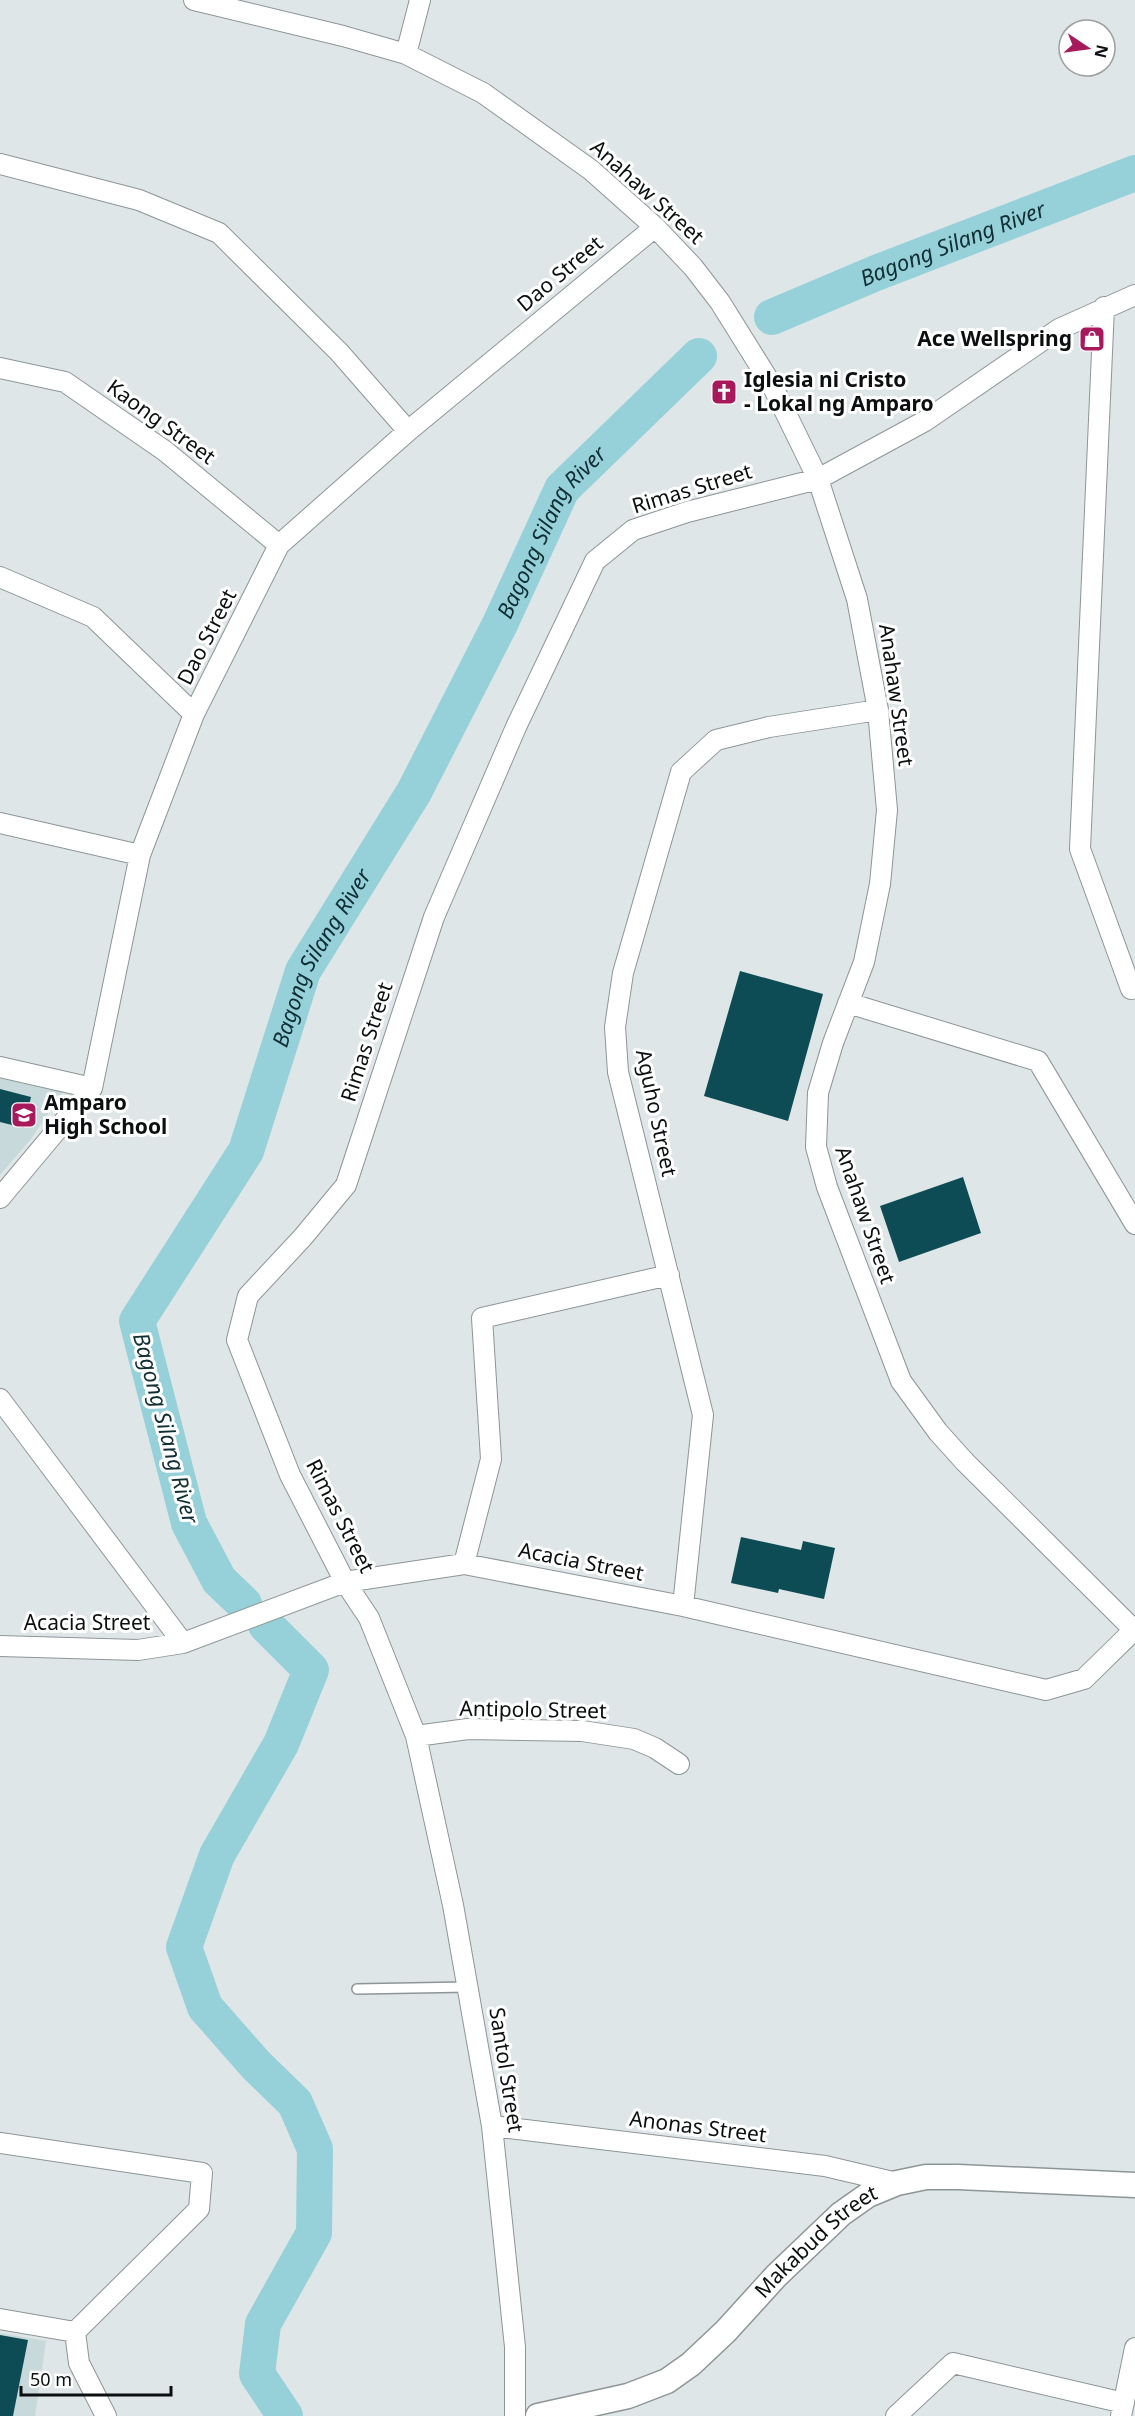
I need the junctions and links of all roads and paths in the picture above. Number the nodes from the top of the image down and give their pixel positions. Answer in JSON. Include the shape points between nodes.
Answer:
{"nodes":[{"id":1,"x":194,"y":0,"type":"edge"},
{"id":2,"x":420,"y":0,"type":"edge"},
{"id":3,"x":406,"y":54,"type":"junction"},
{"id":4,"x":0,"y":164,"type":"edge"},
{"id":5,"x":655,"y":227,"type":"junction"},
{"id":6,"x":1135,"y":296,"type":"edge"},
{"id":7,"x":1104,"y":308,"type":"junction"},
{"id":8,"x":0,"y":368,"type":"edge"},
{"id":9,"x":408,"y":431,"type":"junction"},
{"id":10,"x":818,"y":479,"type":"junction"},
{"id":11,"x":279,"y":545,"type":"junction"},
{"id":12,"x":0,"y":577,"type":"edge"},
{"id":13,"x":878,"y":710,"type":"junction"},
{"id":14,"x":194,"y":714,"type":"junction"},
{"id":15,"x":0,"y":823,"type":"edge"},
{"id":16,"x":140,"y":855,"type":"junction"},
{"id":17,"x":1131,"y":989,"type":"dead end"},
{"id":18,"x":848,"y":1003,"type":"junction"},
{"id":19,"x":0,"y":1067,"type":"edge"},
{"id":20,"x":92,"y":1088,"type":"junction"},
{"id":21,"x":0,"y":1198,"type":"edge"},
{"id":22,"x":1135,"y":1224,"type":"edge"},
{"id":23,"x":669,"y":1275,"type":"junction"},
{"id":24,"x":0,"y":1399,"type":"edge"},
{"id":25,"x":464,"y":1564,"type":"junction"},
{"id":26,"x":345,"y":1582,"type":"junction"},
{"id":27,"x":683,"y":1606,"type":"junction"},
{"id":28,"x":1135,"y":1630,"type":"edge"},
{"id":29,"x":183,"y":1644,"type":"junction"},
{"id":30,"x":0,"y":1646,"type":"edge"},
{"id":31,"x":416,"y":1736,"type":"junction"},
{"id":32,"x":679,"y":1764,"type":"dead end"},
{"id":33,"x":467,"y":1987,"type":"junction"},
{"id":34,"x":357,"y":1989,"type":"dead end"},
{"id":35,"x":492,"y":2126,"type":"junction"},
{"id":36,"x":0,"y":2143,"type":"edge"},
{"id":37,"x":897,"y":2183,"type":"junction"},
{"id":38,"x":1135,"y":2185,"type":"edge"},
{"id":39,"x":0,"y":2319,"type":"edge"},
{"id":40,"x":75,"y":2332,"type":"junction"},
{"id":41,"x":1135,"y":2348,"type":"edge"},
{"id":42,"x":1122,"y":2410,"type":"edge"},
{"id":43,"x":106,"y":2416,"type":"edge"},
{"id":44,"x":514,"y":2416,"type":"edge"},
{"id":45,"x":538,"y":2416,"type":"edge"},
{"id":46,"x":896,"y":2416,"type":"edge"}],
"edges":[{"from":1,"to":3,"type":"street","name":"Anahaw Street"},
{"from":2,"to":3,"type":"street"},
{"from":3,"to":5,"type":"street","name":"Anahaw Street","via":[[483,93],[530,125],[591,170]]},
{"from":4,"to":9,"type":"street","via":[[139,200],[219,233],[339,352]]},
{"from":5,"to":9,"type":"street","name":"Dao Street"},
{"from":5,"to":10,"type":"street","name":"Anahaw Street","via":[[720,302],[773,387]]},
{"from":6,"to":7,"type":"street","name":"Rimas Street"},
{"from":7,"to":10,"type":"street","name":"Rimas Street","via":[[1059,329],[925,421]]},
{"from":7,"to":17,"type":"street","via":[[1080,849]]},
{"from":8,"to":11,"type":"street","name":"Kaong Street","via":[[65,382],[165,451]]},
{"from":9,"to":11,"type":"street","name":"Dao Street"},
{"from":10,"to":13,"type":"street","name":"Anahaw Street","via":[[857,598]]},
{"from":10,"to":26,"type":"street","name":"Rimas Street","via":[[687,512],[633,530],[595,561],[516,727],[434,917],[346,1185],[248,1296],[237,1340],[290,1475]]},
{"from":11,"to":14,"type":"street","name":"Dao Street"},
{"from":12,"to":14,"type":"street","via":[[93,617]]},
{"from":13,"to":18,"type":"street","name":"Anahaw Street","via":[[887,810],[880,884],[864,962]]},
{"from":13,"to":23,"type":"street","name":"Aguho Street","via":[[769,727],[716,740],[681,772],[623,973],[615,1027],[618,1072]]},
{"from":14,"to":16,"type":"street","name":"Dao Street"},
{"from":15,"to":16,"type":"street"},
{"from":16,"to":20,"type":"street","name":"Dao Street"},
{"from":18,"to":22,"type":"street","via":[[1038,1061]]},
{"from":18,"to":28,"type":"street","name":"Anahaw Street","via":[[818,1093],[816,1147],[827,1187],[901,1381],[964,1462]]},
{"from":19,"to":20,"type":"street"},
{"from":20,"to":21,"type":"street","name":"Dao Street"},
{"from":23,"to":25,"type":"street","via":[[483,1318],[491,1459]]},
{"from":23,"to":27,"type":"street","name":"Aguho Street","via":[[703,1414]]},
{"from":24,"to":29,"type":"street"},
{"from":25,"to":26,"type":"street","name":"Acacia Street"},
{"from":25,"to":27,"type":"street","name":"Acacia Street"},
{"from":26,"to":29,"type":"street","name":"Acacia Street"},
{"from":26,"to":31,"type":"street","name":"Rimas Street","via":[[369,1618]]},
{"from":27,"to":28,"type":"street","name":"Acacia Street","via":[[1046,1690],[1084,1679]]},
{"from":29,"to":30,"type":"street","name":"Acacia Street","via":[[138,1650]]},
{"from":31,"to":32,"type":"street","name":"Antipolo Street","via":[[468,1729],[582,1731],[634,1739]]},
{"from":31,"to":33,"type":"street","name":"Santol Street"},
{"from":33,"to":34,"type":"lane"},
{"from":33,"to":35,"type":"street","name":"Santol Street"},
{"from":35,"to":37,"type":"street","name":"Anonas Street","via":[[825,2166]]},
{"from":35,"to":44,"type":"street","name":"Santol Street","via":[[515,2347]]},
{"from":36,"to":40,"type":"street","via":[[202,2173],[199,2209]]},
{"from":37,"to":38,"type":"street","name":"Makabud Street","via":[[958,2176]]},
{"from":37,"to":45,"type":"street","name":"Makabud Street","via":[[868,2195],[841,2214],[726,2331],[667,2381],[618,2398]]},
{"from":39,"to":40,"type":"street"},
{"from":40,"to":43,"type":"street","via":[[79,2363]]},
{"from":41,"to":42,"type":"street"},
{"from":42,"to":46,"type":"street","via":[[953,2363]]}]}
